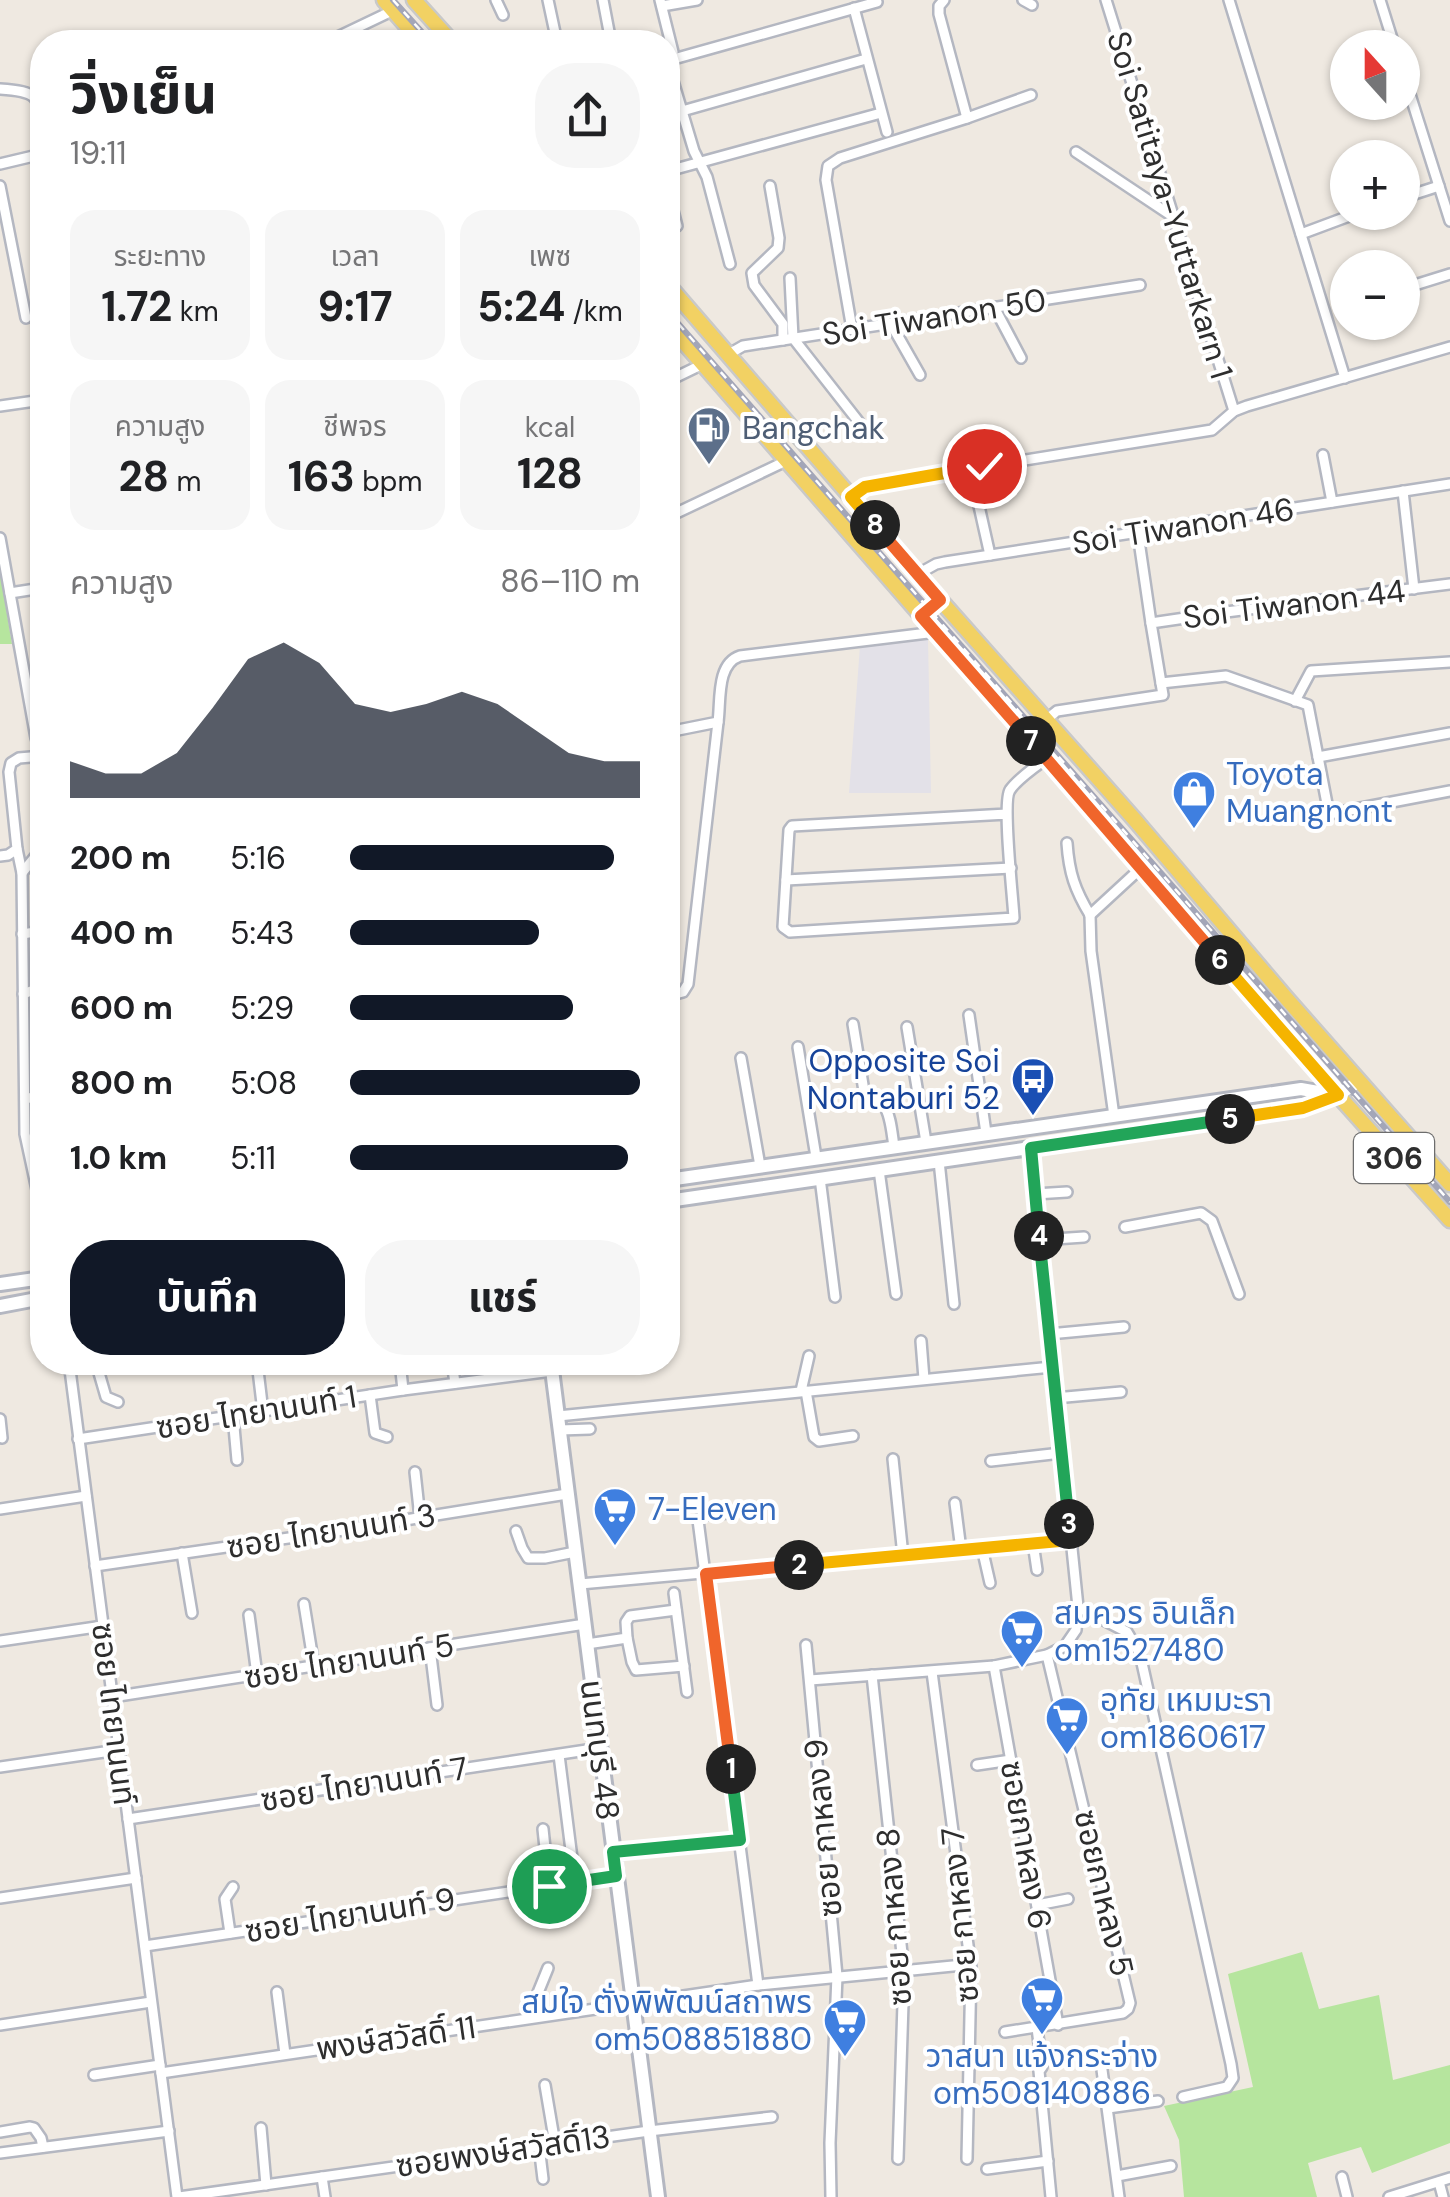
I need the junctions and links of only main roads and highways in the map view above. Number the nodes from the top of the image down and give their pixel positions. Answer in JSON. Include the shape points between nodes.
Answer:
{"nodes":[{"id":1,"x":414,"y":0,"type":"edge"},
{"id":2,"x":389,"y":5,"type":"edge"},
{"id":3,"x":411,"y":30,"type":"edge"},
{"id":4,"x":441,"y":30,"type":"edge"},
{"id":5,"x":680,"y":298,"type":"edge"},
{"id":6,"x":680,"y":338,"type":"edge"},
{"id":7,"x":940,"y":600,"type":"junction"},
{"id":8,"x":921,"y":616,"type":"junction"},
{"id":9,"x":1359,"y":1080,"type":"junction"},
{"id":10,"x":1338,"y":1095,"type":"junction"},
{"id":11,"x":680,"y":1178,"type":"edge"},
{"id":12,"x":1450,"y":1184,"type":"edge"},
{"id":13,"x":680,"y":1199,"type":"edge"},
{"id":14,"x":1450,"y":1220,"type":"edge"},
{"id":15,"x":30,"y":1280,"type":"edge"},
{"id":16,"x":0,"y":1284,"type":"edge"},
{"id":17,"x":30,"y":1300,"type":"edge"},
{"id":18,"x":0,"y":1306,"type":"edge"},
{"id":19,"x":552,"y":1375,"type":"edge"},
{"id":20,"x":658,"y":2197,"type":"edge"}],
"edges":[{"from":1,"to":4,"type":"main road"},
{"from":2,"to":3,"type":"main road"},
{"from":5,"to":7,"type":"main road","number":"306"},
{"from":6,"to":8,"type":"main road","number":"306"},
{"from":7,"to":8,"type":"main road"},
{"from":7,"to":9,"type":"main road","number":"306"},
{"from":8,"to":10,"type":"main road","number":"306"},
{"from":9,"to":10,"type":"main road"},
{"from":9,"to":12,"type":"main road","number":"306"},
{"from":10,"to":11,"type":"main road","via":[[1300,1089]]},
{"from":10,"to":13,"type":"main road","via":[[1303,1108]]},
{"from":10,"to":14,"type":"main road","number":"306"},
{"from":15,"to":16,"type":"main road"},
{"from":17,"to":18,"type":"main road"},
{"from":19,"to":20,"type":"main road","name":"นนทบุรี 48"}]}
